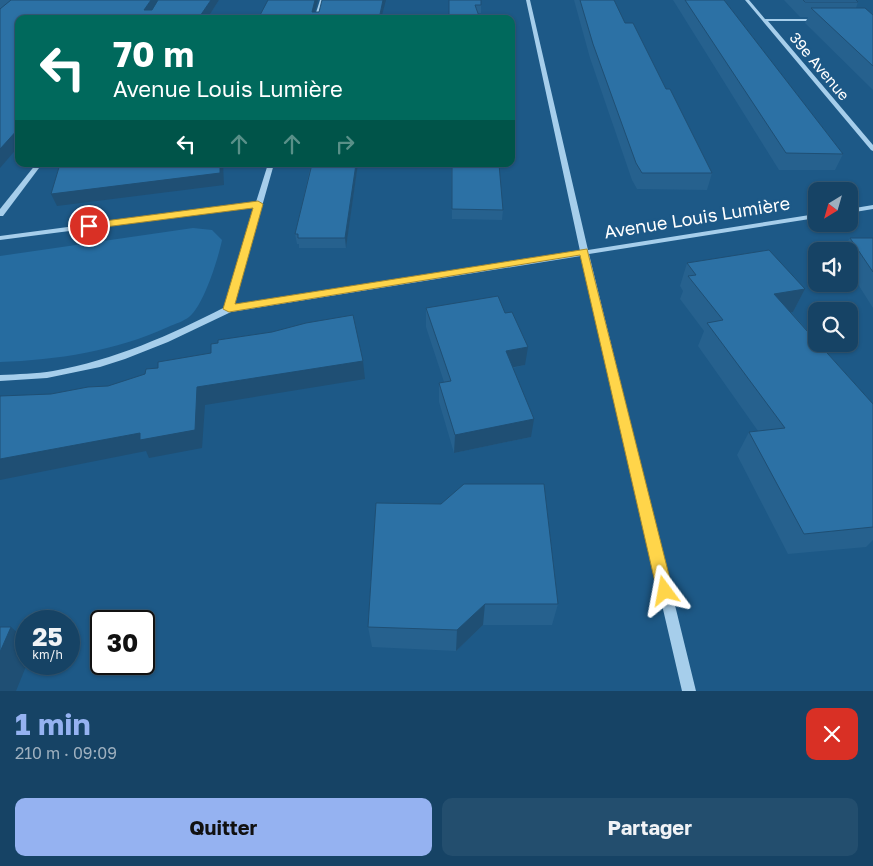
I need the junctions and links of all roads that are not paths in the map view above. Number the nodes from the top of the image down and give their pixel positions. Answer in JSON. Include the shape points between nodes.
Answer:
{"nodes":[{"id":1,"x":322,"y":0,"type":"edge"},
{"id":2,"x":528,"y":0,"type":"edge"},
{"id":3,"x":747,"y":0,"type":"edge"},
{"id":4,"x":317,"y":15,"type":"edge"},
{"id":5,"x":764,"y":20,"type":"junction"},
{"id":6,"x":824,"y":20,"type":"edge"},
{"id":7,"x":873,"y":149,"type":"edge"},
{"id":8,"x":37,"y":167,"type":"edge"},
{"id":9,"x":270,"y":167,"type":"edge"},
{"id":10,"x":258,"y":204,"type":"junction"},
{"id":11,"x":873,"y":207,"type":"edge"},
{"id":12,"x":858,"y":210,"type":"edge"},
{"id":13,"x":0,"y":214,"type":"edge"},
{"id":14,"x":808,"y":217,"type":"edge"},
{"id":15,"x":0,"y":238,"type":"edge"},
{"id":16,"x":584,"y":251,"type":"junction"},
{"id":17,"x":229,"y":309,"type":"junction"},
{"id":18,"x":0,"y":378,"type":"edge"},
{"id":19,"x":689,"y":691,"type":"edge"}],
"edges":[{"from":1,"to":4,"type":"street"},
{"from":2,"to":16,"type":"street"},
{"from":3,"to":5,"type":"street","name":"39e Avenue"},
{"from":5,"to":6,"type":"street"},
{"from":5,"to":7,"type":"street","name":"39e Avenue"},
{"from":8,"to":13,"type":"street"},
{"from":9,"to":10,"type":"street"},
{"from":10,"to":15,"type":"street"},
{"from":10,"to":17,"type":"street"},
{"from":11,"to":12,"type":"street"},
{"from":14,"to":16,"type":"street","name":"Avenue Louis Lumière"},
{"from":16,"to":17,"type":"street","name":"Avenue Louis Lumière"},
{"from":16,"to":19,"type":"street"},
{"from":17,"to":18,"type":"street","name":"Avenue Louis Lumière","via":[[176,336],[113,361],[52,375]]}]}
